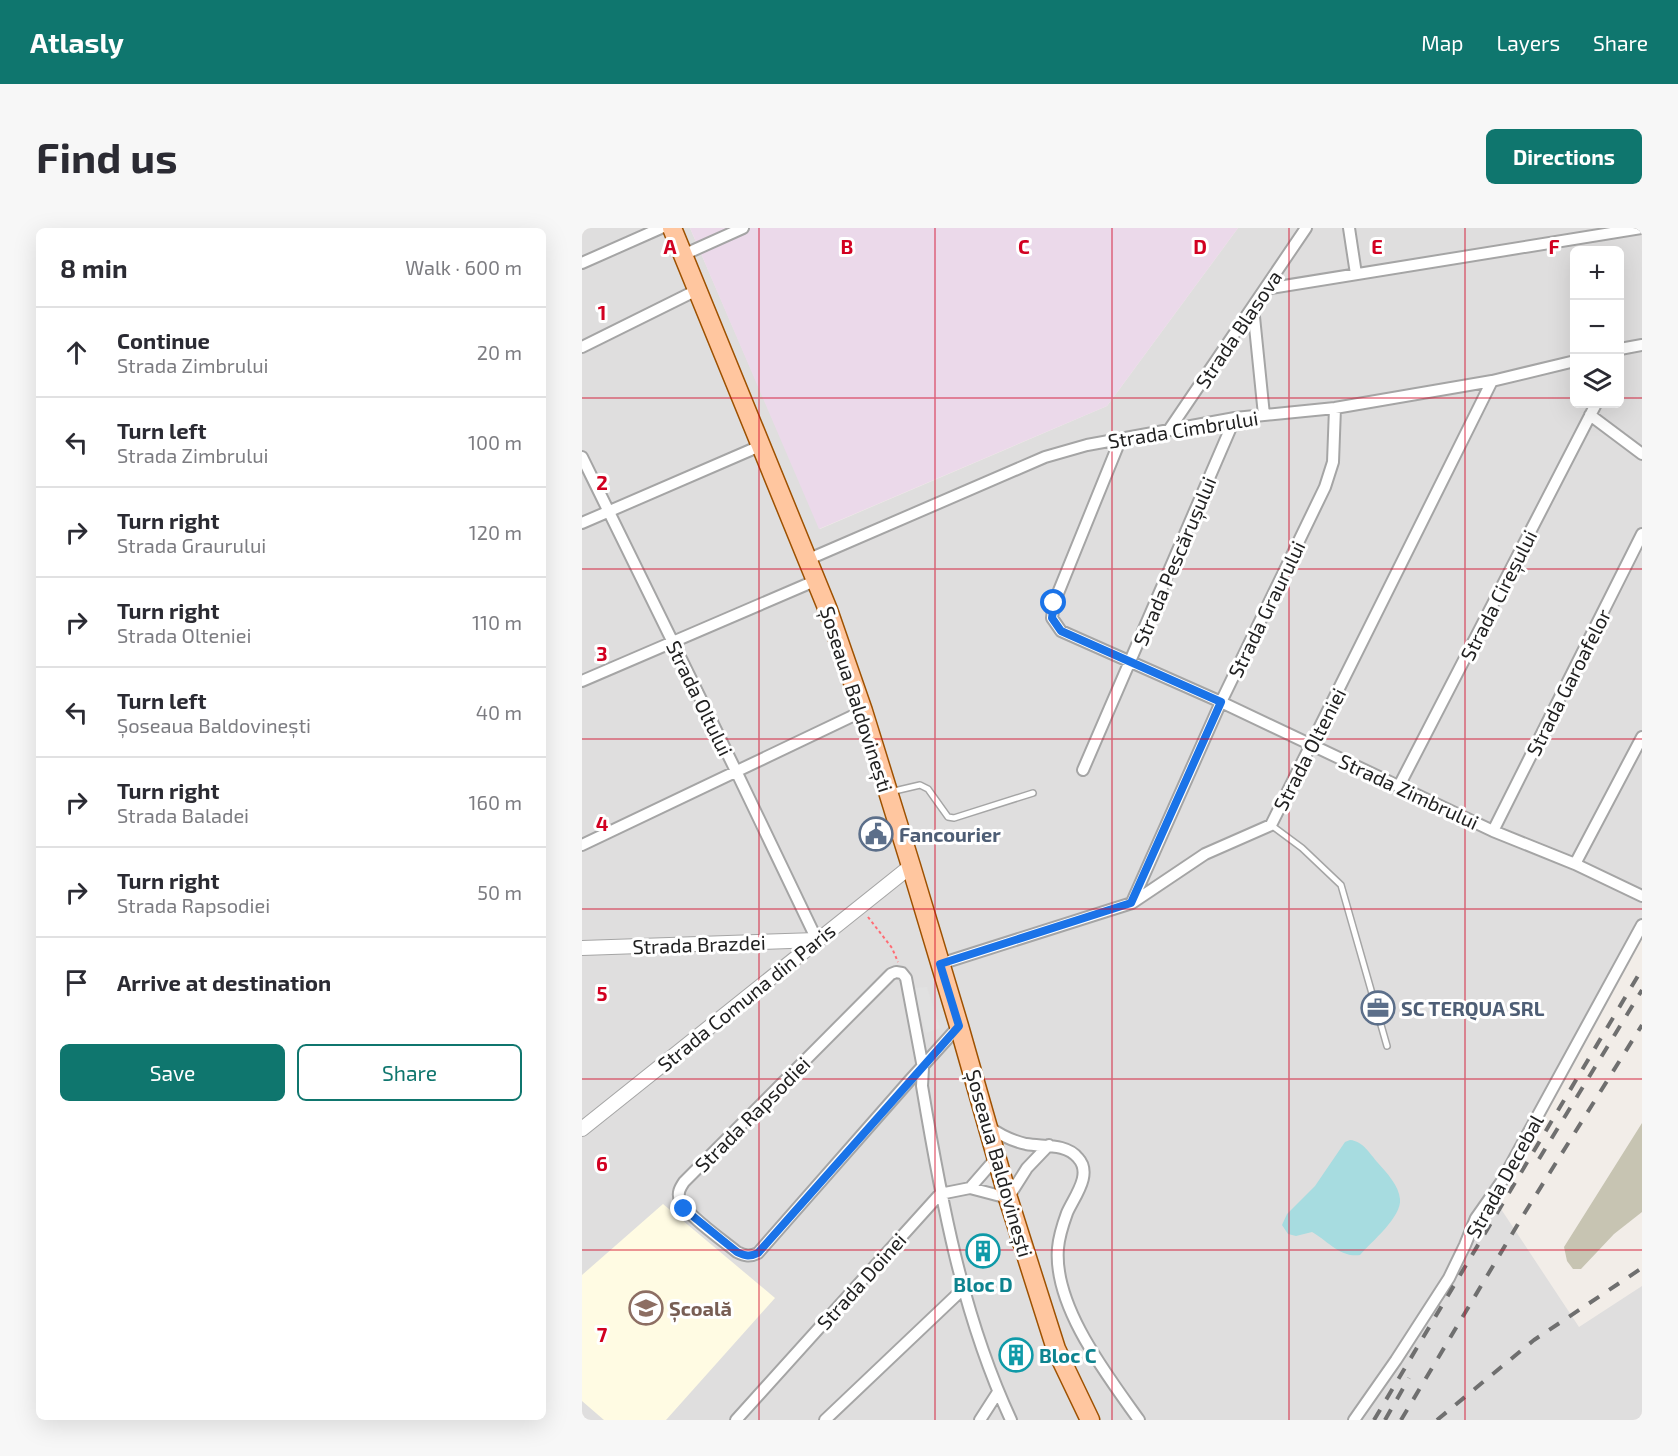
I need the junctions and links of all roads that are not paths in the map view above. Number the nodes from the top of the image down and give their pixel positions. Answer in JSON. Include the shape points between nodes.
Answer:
{"nodes":[{"id":1,"x":662,"y":228,"type":"edge"},
{"id":2,"x":672,"y":228,"type":"edge"},
{"id":3,"x":743,"y":228,"type":"edge"},
{"id":4,"x":1306,"y":228,"type":"edge"},
{"id":5,"x":1349,"y":228,"type":"edge"},
{"id":6,"x":1642,"y":228,"type":"edge"},
{"id":7,"x":683,"y":255,"type":"junction"},
{"id":8,"x":582,"y":263,"type":"edge"},
{"id":9,"x":1356,"y":274,"type":"junction"},
{"id":10,"x":1265,"y":289,"type":"junction"},
{"id":11,"x":697,"y":290,"type":"junction"},
{"id":12,"x":1253,"y":307,"type":"junction"},
{"id":13,"x":1642,"y":345,"type":"edge"},
{"id":14,"x":582,"y":347,"type":"edge"},
{"id":15,"x":1624,"y":351,"type":"edge"},
{"id":16,"x":1570,"y":361,"type":"edge"},
{"id":17,"x":1492,"y":381,"type":"junction"},
{"id":18,"x":1335,"y":408,"type":"junction"},
{"id":19,"x":1594,"y":408,"type":"edge"},
{"id":20,"x":1264,"y":415,"type":"junction"},
{"id":21,"x":1590,"y":415,"type":"junction"},
{"id":22,"x":1235,"y":418,"type":"junction"},
{"id":23,"x":1169,"y":430,"type":"junction"},
{"id":24,"x":1121,"y":438,"type":"junction"},
{"id":25,"x":760,"y":446,"type":"junction"},
{"id":26,"x":1642,"y":454,"type":"edge"},
{"id":27,"x":582,"y":457,"type":"edge"},
{"id":28,"x":608,"y":512,"type":"junction"},
{"id":29,"x":582,"y":523,"type":"edge"},
{"id":30,"x":1642,"y":534,"type":"edge"},
{"id":31,"x":809,"y":559,"type":"junction"},
{"id":32,"x":817,"y":580,"type":"junction"},
{"id":33,"x":673,"y":640,"type":"junction"},
{"id":34,"x":1131,"y":662,"type":"junction"},
{"id":35,"x":582,"y":681,"type":"edge"},
{"id":36,"x":1221,"y":702,"type":"junction"},
{"id":37,"x":863,"y":711,"type":"junction"},
{"id":38,"x":1642,"y":737,"type":"edge"},
{"id":39,"x":1311,"y":745,"type":"junction"},
{"id":40,"x":1083,"y":770,"type":"dead end"},
{"id":41,"x":737,"y":773,"type":"junction"},
{"id":42,"x":1398,"y":786,"type":"junction"},
{"id":43,"x":888,"y":792,"type":"junction"},
{"id":44,"x":1033,"y":793,"type":"dead end"},
{"id":45,"x":1271,"y":825,"type":"junction"},
{"id":46,"x":1493,"y":831,"type":"junction"},
{"id":47,"x":582,"y":845,"type":"edge"},
{"id":48,"x":1575,"y":864,"type":"junction"},
{"id":49,"x":911,"y":866,"type":"junction"},
{"id":50,"x":1642,"y":896,"type":"edge"},
{"id":51,"x":1131,"y":903,"type":"junction"},
{"id":52,"x":1642,"y":925,"type":"edge"},
{"id":53,"x":816,"y":940,"type":"junction"},
{"id":54,"x":582,"y":948,"type":"edge"},
{"id":55,"x":940,"y":964,"type":"junction"},
{"id":56,"x":959,"y":1026,"type":"junction"},
{"id":57,"x":1387,"y":1046,"type":"dead end"},
{"id":58,"x":923,"y":1068,"type":"junction"},
{"id":59,"x":988,"y":1126,"type":"junction"},
{"id":60,"x":582,"y":1129,"type":"edge"},
{"id":61,"x":1048,"y":1145,"type":"junction"},
{"id":62,"x":997,"y":1157,"type":"junction"},
{"id":63,"x":970,"y":1188,"type":"junction"},
{"id":64,"x":940,"y":1194,"type":"junction"},
{"id":65,"x":1008,"y":1198,"type":"junction"},
{"id":66,"x":964,"y":1288,"type":"junction"},
{"id":67,"x":998,"y":1392,"type":"junction"},
{"id":68,"x":736,"y":1420,"type":"edge"},
{"id":69,"x":825,"y":1420,"type":"edge"},
{"id":70,"x":980,"y":1420,"type":"edge"},
{"id":71,"x":1011,"y":1420,"type":"edge"},
{"id":72,"x":1089,"y":1420,"type":"edge"},
{"id":73,"x":1139,"y":1420,"type":"edge"},
{"id":74,"x":1354,"y":1420,"type":"edge"}],
"edges":[{"from":1,"to":8,"type":"street"},
{"from":2,"to":7,"type":"main road","name":"Șoseaua Baldovinești"},
{"from":3,"to":7,"type":"street"},
{"from":4,"to":10,"type":"street","name":"Strada Blasova"},
{"from":5,"to":9,"type":"street"},
{"from":6,"to":9,"type":"street"},
{"from":7,"to":11,"type":"main road","name":"Șoseaua Baldovinești"},
{"from":9,"to":10,"type":"street"},
{"from":10,"to":12,"type":"street","name":"Strada Blasova"},
{"from":11,"to":14,"type":"street"},
{"from":11,"to":25,"type":"main road","name":"Șoseaua Baldovinești"},
{"from":12,"to":20,"type":"street"},
{"from":12,"to":23,"type":"street","name":"Strada Blasova"},
{"from":13,"to":15,"type":"street"},
{"from":16,"to":17,"type":"street","name":"Strada Cimbrului"},
{"from":17,"to":18,"type":"street","name":"Strada Cimbrului"},
{"from":17,"to":39,"type":"street","name":"Strada Olteniei"},
{"from":18,"to":20,"type":"street","name":"Strada Cimbrului"},
{"from":18,"to":36,"type":"street","name":"Strada Graurului","via":[[1333,462],[1326,487]]},
{"from":19,"to":21,"type":"street","name":"Strada Cireșului"},
{"from":20,"to":22,"type":"street","name":"Strada Cimbrului"},
{"from":21,"to":26,"type":"street"},
{"from":21,"to":42,"type":"street","name":"Strada Cireșului"},
{"from":22,"to":23,"type":"street","name":"Strada Cimbrului"},
{"from":22,"to":34,"type":"street","name":"Strada Pescărușului"},
{"from":23,"to":24,"type":"street","name":"Strada Cimbrului"},
{"from":24,"to":31,"type":"street","name":"Strada Cimbrului","via":[[1045,457]]},
{"from":24,"to":34,"type":"street","name":"Strada Zimbrului","via":[[1054,603],[1052,618],[1061,631]]},
{"from":25,"to":28,"type":"street"},
{"from":25,"to":31,"type":"main road","name":"Șoseaua Baldovinești"},
{"from":27,"to":28,"type":"street","name":"Strada Oltului"},
{"from":28,"to":29,"type":"street"},
{"from":28,"to":33,"type":"street","name":"Strada Oltului"},
{"from":30,"to":46,"type":"street","name":"Strada Garoafelor"},
{"from":31,"to":32,"type":"main road","name":"Șoseaua Baldovinești"},
{"from":32,"to":33,"type":"street"},
{"from":32,"to":37,"type":"main road","name":"Șoseaua Baldovinești"},
{"from":33,"to":35,"type":"street"},
{"from":33,"to":41,"type":"street","name":"Strada Oltului"},
{"from":34,"to":36,"type":"street","name":"Strada Zimbrului"},
{"from":34,"to":40,"type":"street","name":"Strada Pescărușului"},
{"from":36,"to":39,"type":"street","name":"Strada Zimbrului"},
{"from":36,"to":51,"type":"street","name":"Strada Graurului"},
{"from":37,"to":41,"type":"street"},
{"from":37,"to":43,"type":"main road","name":"Șoseaua Baldovinești"},
{"from":38,"to":48,"type":"street"},
{"from":39,"to":42,"type":"street","name":"Strada Zimbrului"},
{"from":39,"to":45,"type":"street","name":"Strada Olteniei"},
{"from":41,"to":47,"type":"street"},
{"from":41,"to":53,"type":"street","name":"Strada Oltului"},
{"from":42,"to":46,"type":"street","name":"Strada Zimbrului"},
{"from":43,"to":44,"type":"lane","via":[[920,785],[928,789],[948,817],[954,818]]},
{"from":43,"to":49,"type":"main road","name":"Șoseaua Baldovinești"},
{"from":45,"to":51,"type":"street","name":"Strada Olteniei","via":[[1205,854]]},
{"from":45,"to":57,"type":"lane","via":[[1341,885]]},
{"from":46,"to":48,"type":"street","name":"Strada Zimbrului"},
{"from":48,"to":50,"type":"street","name":"Strada Zimbrului"},
{"from":49,"to":53,"type":"street","name":"Strada Comuna din Paris"},
{"from":49,"to":55,"type":"main road","name":"Șoseaua Baldovinești"},
{"from":51,"to":55,"type":"street","name":"Strada Olteniei"},
{"from":52,"to":74,"type":"street","name":"Strada Decebal","via":[[1502,1181],[1476,1218],[1449,1278]]},
{"from":53,"to":54,"type":"street","name":"Strada Brazdei"},
{"from":53,"to":60,"type":"street","name":"Strada Comuna din Paris"},
{"from":55,"to":56,"type":"main road","name":"Șoseaua Baldovinești"},
{"from":56,"to":58,"type":"street"},
{"from":56,"to":59,"type":"main road","name":"Șoseaua Baldovinești"},
{"from":58,"to":58,"type":"street","name":"Strada Rapsodiei","via":[[906,978],[896,972],[684,1182],[680,1202],[737,1252],[744,1256],[758,1253]]},
{"from":58,"to":64,"type":"street","via":[[922,1086]]},
{"from":59,"to":61,"type":"street","via":[[1025,1144]]},
{"from":59,"to":62,"type":"main road","name":"Șoseaua Baldovinești"},
{"from":61,"to":65,"type":"street"},
{"from":61,"to":73,"type":"street","via":[[1071,1152],[1083,1167],[1059,1238],[1062,1285],[1083,1337]]},
{"from":62,"to":63,"type":"street"},
{"from":62,"to":65,"type":"main road","name":"Șoseaua Baldovinești"},
{"from":63,"to":64,"type":"street"},
{"from":63,"to":65,"type":"street"},
{"from":64,"to":66,"type":"street"},
{"from":64,"to":68,"type":"street","name":"Strada Doinei"},
{"from":65,"to":72,"type":"main road","name":"Șoseaua Baldovinești","via":[[1056,1349]]},
{"from":66,"to":67,"type":"street"},
{"from":66,"to":69,"type":"street"},
{"from":67,"to":70,"type":"street"},
{"from":67,"to":71,"type":"street"}]}
